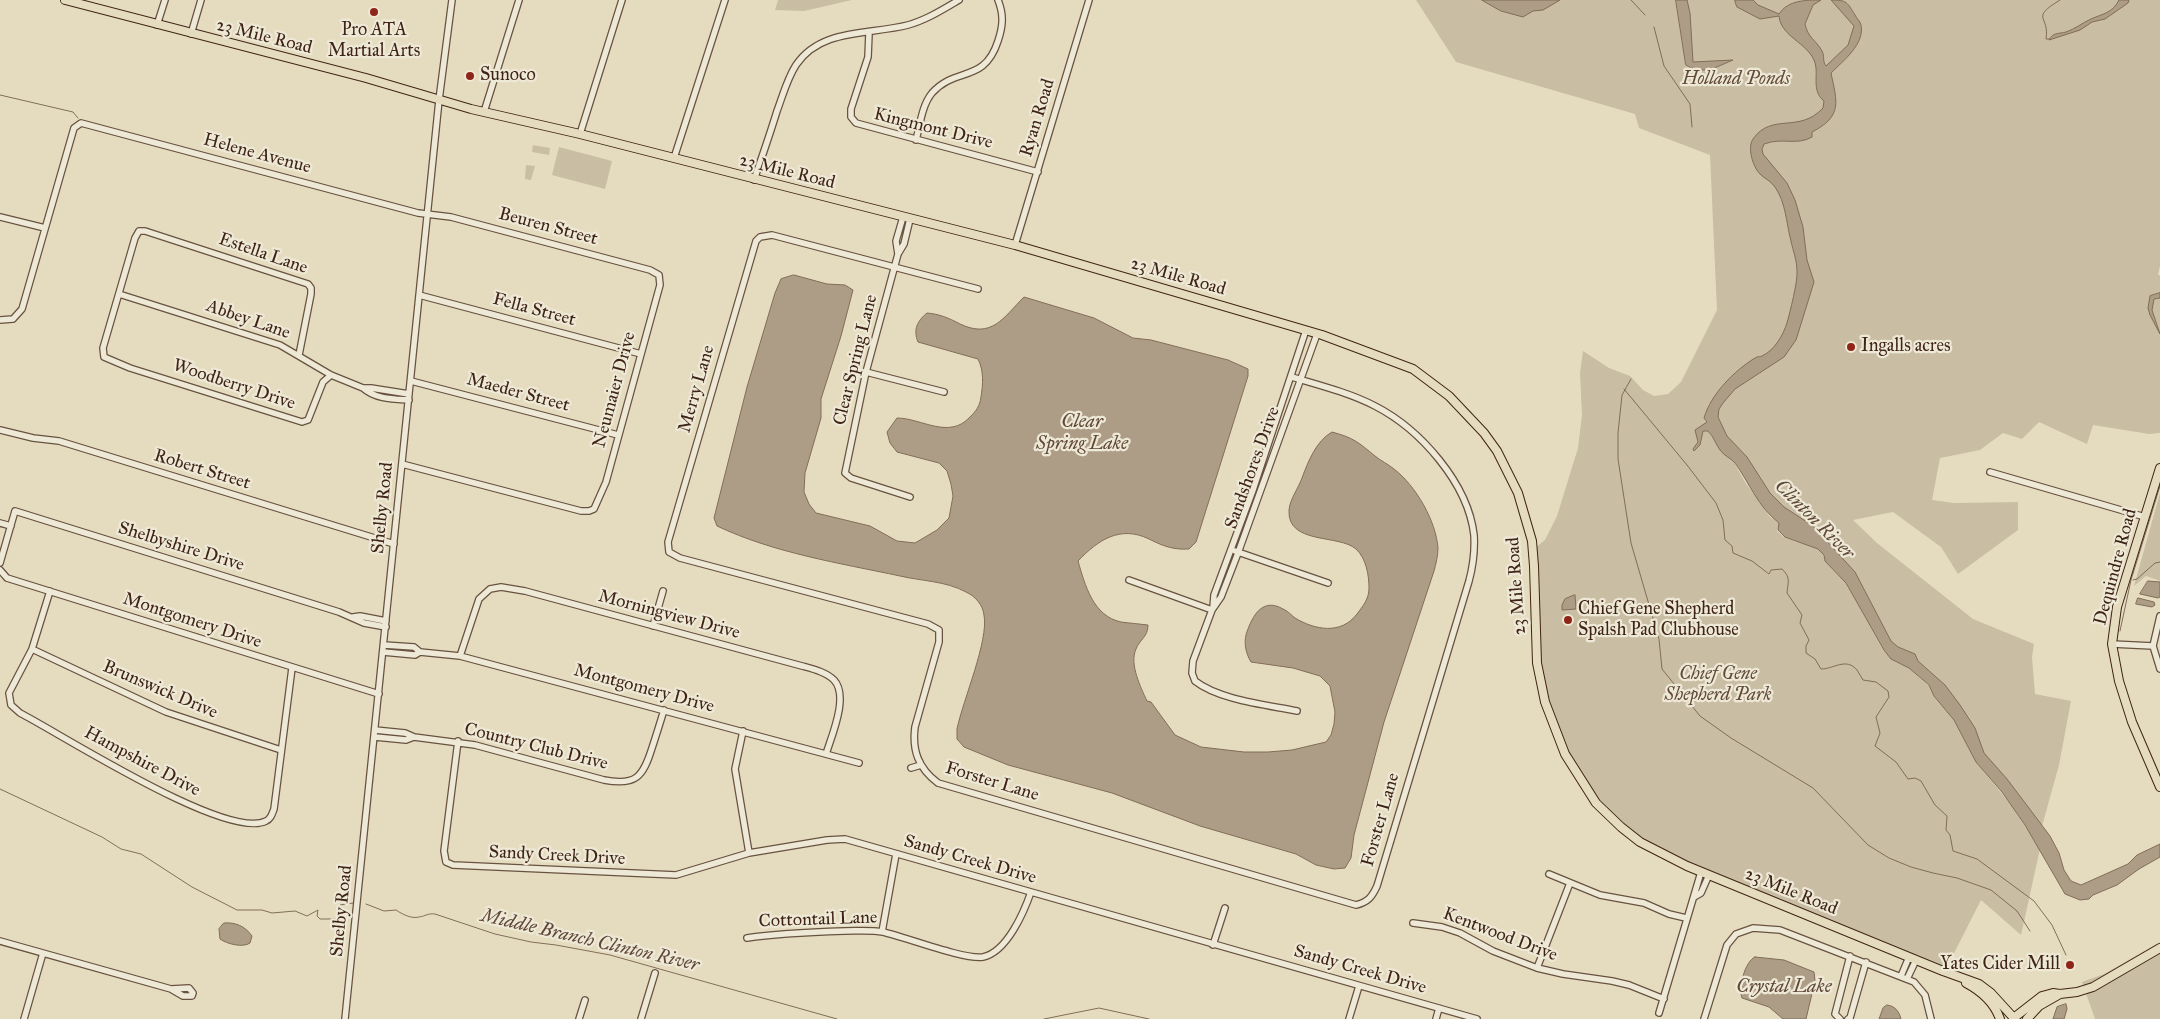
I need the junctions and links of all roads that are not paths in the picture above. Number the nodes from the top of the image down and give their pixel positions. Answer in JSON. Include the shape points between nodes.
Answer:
{"nodes":[{"id":1,"x":64,"y":0,"type":"edge"},
{"id":2,"x":165,"y":0,"type":"edge"},
{"id":3,"x":201,"y":0,"type":"edge"},
{"id":4,"x":452,"y":0,"type":"edge"},
{"id":5,"x":520,"y":0,"type":"edge"},
{"id":6,"x":622,"y":0,"type":"edge"},
{"id":7,"x":724,"y":0,"type":"edge"},
{"id":8,"x":959,"y":0,"type":"edge"},
{"id":9,"x":998,"y":0,"type":"edge"},
{"id":10,"x":1089,"y":0,"type":"edge"},
{"id":11,"x":158,"y":25,"type":"junction"},
{"id":12,"x":869,"y":33,"type":"junction"},
{"id":13,"x":191,"y":34,"type":"junction"},
{"id":14,"x":439,"y":100,"type":"junction"},
{"id":15,"x":484,"y":112,"type":"junction"},
{"id":16,"x":580,"y":134,"type":"junction"},
{"id":17,"x":916,"y":140,"type":"junction"},
{"id":18,"x":674,"y":158,"type":"junction"},
{"id":19,"x":1038,"y":172,"type":"junction"},
{"id":20,"x":754,"y":180,"type":"junction"},
{"id":21,"x":428,"y":214,"type":"junction"},
{"id":22,"x":0,"y":217,"type":"edge"},
{"id":23,"x":906,"y":218,"type":"junction"},
{"id":24,"x":45,"y":228,"type":"junction"},
{"id":25,"x":1015,"y":245,"type":"junction"},
{"id":26,"x":895,"y":266,"type":"junction"},
{"id":27,"x":659,"y":275,"type":"joint"},
{"id":28,"x":978,"y":288,"type":"dead end"},
{"id":29,"x":119,"y":294,"type":"junction"},
{"id":30,"x":419,"y":295,"type":"junction"},
{"id":31,"x":0,"y":320,"type":"edge"},
{"id":32,"x":1306,"y":330,"type":"junction"},
{"id":33,"x":1316,"y":334,"type":"junction"},
{"id":34,"x":299,"y":354,"type":"junction"},
{"id":35,"x":641,"y":354,"type":"junction"},
{"id":36,"x":866,"y":372,"type":"junction"},
{"id":37,"x":331,"y":375,"type":"junction"},
{"id":38,"x":1292,"y":377,"type":"junction"},
{"id":39,"x":1300,"y":379,"type":"junction"},
{"id":40,"x":410,"y":381,"type":"junction"},
{"id":41,"x":944,"y":392,"type":"dead end"},
{"id":42,"x":409,"y":397,"type":"junction"},
{"id":43,"x":0,"y":430,"type":"edge"},
{"id":44,"x":618,"y":435,"type":"junction"},
{"id":45,"x":1271,"y":437,"type":"junction"},
{"id":46,"x":1279,"y":439,"type":"junction"},
{"id":47,"x":402,"y":464,"type":"junction"},
{"id":48,"x":2160,"y":468,"type":"edge"},
{"id":49,"x":1990,"y":472,"type":"dead end"},
{"id":50,"x":1255,"y":495,"type":"junction"},
{"id":51,"x":910,"y":498,"type":"dead end"},
{"id":52,"x":2145,"y":517,"type":"junction"},
{"id":53,"x":0,"y":523,"type":"edge"},
{"id":54,"x":11,"y":526,"type":"junction"},
{"id":55,"x":394,"y":544,"type":"junction"},
{"id":56,"x":1232,"y":550,"type":"junction"},
{"id":57,"x":669,"y":552,"type":"joint"},
{"id":58,"x":1238,"y":552,"type":"junction"},
{"id":59,"x":0,"y":563,"type":"edge"},
{"id":60,"x":0,"y":570,"type":"edge"},
{"id":61,"x":1129,"y":580,"type":"dead end"},
{"id":62,"x":1328,"y":583,"type":"dead end"},
{"id":63,"x":50,"y":591,"type":"junction"},
{"id":64,"x":663,"y":591,"type":"dead end"},
{"id":65,"x":1212,"y":610,"type":"junction"},
{"id":66,"x":2160,"y":616,"type":"edge"},
{"id":67,"x":386,"y":624,"type":"junction"},
{"id":68,"x":653,"y":626,"type":"junction"},
{"id":69,"x":384,"y":644,"type":"junction"},
{"id":70,"x":2112,"y":644,"type":"junction"},
{"id":71,"x":2154,"y":646,"type":"junction"},
{"id":72,"x":32,"y":649,"type":"junction"},
{"id":73,"x":383,"y":652,"type":"junction"},
{"id":74,"x":420,"y":652,"type":"junction"},
{"id":75,"x":460,"y":656,"type":"junction"},
{"id":76,"x":292,"y":668,"type":"junction"},
{"id":77,"x":2160,"y":669,"type":"edge"},
{"id":78,"x":379,"y":694,"type":"junction"},
{"id":79,"x":664,"y":710,"type":"junction"},
{"id":80,"x":1297,"y":711,"type":"dead end"},
{"id":81,"x":375,"y":730,"type":"junction"},
{"id":82,"x":743,"y":731,"type":"junction"},
{"id":83,"x":375,"y":737,"type":"junction"},
{"id":84,"x":414,"y":737,"type":"junction"},
{"id":85,"x":458,"y":741,"type":"junction"},
{"id":86,"x":281,"y":750,"type":"junction"},
{"id":87,"x":826,"y":754,"type":"junction"},
{"id":88,"x":859,"y":762,"type":"dead end"},
{"id":89,"x":921,"y":765,"type":"junction"},
{"id":90,"x":911,"y":768,"type":"dead end"},
{"id":91,"x":2160,"y":787,"type":"edge"},
{"id":92,"x":749,"y":853,"type":"junction"},
{"id":93,"x":896,"y":854,"type":"junction"},
{"id":94,"x":1548,"y":874,"type":"dead end"},
{"id":95,"x":1705,"y":874,"type":"junction"},
{"id":96,"x":1570,"y":883,"type":"junction"},
{"id":97,"x":1031,"y":892,"type":"junction"},
{"id":98,"x":1225,"y":908,"type":"dead end"},
{"id":99,"x":1686,"y":918,"type":"junction"},
{"id":100,"x":1413,"y":923,"type":"dead end"},
{"id":101,"x":882,"y":932,"type":"junction"},
{"id":102,"x":747,"y":938,"type":"dead end"},
{"id":103,"x":0,"y":942,"type":"edge"},
{"id":104,"x":1214,"y":945,"type":"junction"},
{"id":105,"x":2160,"y":948,"type":"edge"},
{"id":106,"x":43,"y":953,"type":"junction"},
{"id":107,"x":1850,"y":956,"type":"junction"},
{"id":108,"x":1912,"y":958,"type":"junction"},
{"id":109,"x":1866,"y":962,"type":"junction"},
{"id":110,"x":1537,"y":968,"type":"junction"},
{"id":111,"x":655,"y":973,"type":"dead end"},
{"id":112,"x":1904,"y":977,"type":"junction"},
{"id":113,"x":1959,"y":977,"type":"junction"},
{"id":114,"x":1360,"y":986,"type":"junction"},
{"id":115,"x":171,"y":989,"type":"dead end"},
{"id":116,"x":2060,"y":994,"type":"junction"},
{"id":117,"x":1664,"y":999,"type":"junction"},
{"id":118,"x":585,"y":1000,"type":"dead end"},
{"id":119,"x":1439,"y":1008,"type":"junction"},
{"id":120,"x":1660,"y":1013,"type":"dead end"},
{"id":121,"x":2015,"y":1017,"type":"edge"},
{"id":122,"x":24,"y":1019,"type":"edge"},
{"id":123,"x":345,"y":1019,"type":"edge"},
{"id":124,"x":579,"y":1019,"type":"edge"},
{"id":125,"x":641,"y":1019,"type":"edge"},
{"id":126,"x":1349,"y":1019,"type":"edge"},
{"id":127,"x":1436,"y":1019,"type":"edge"},
{"id":128,"x":1477,"y":1019,"type":"edge"},
{"id":129,"x":1705,"y":1019,"type":"edge"},
{"id":130,"x":1840,"y":1019,"type":"edge"},
{"id":131,"x":1848,"y":1019,"type":"edge"},
{"id":132,"x":1931,"y":1019,"type":"edge"},
{"id":133,"x":2001,"y":1019,"type":"edge"},
{"id":134,"x":2027,"y":1019,"type":"edge"}],
"edges":[{"from":1,"to":11,"type":"main road","name":"23 Mile Road"},
{"from":2,"to":11,"type":"street"},
{"from":3,"to":13,"type":"street"},
{"from":4,"to":14,"type":"street","name":"Shelby Road"},
{"from":5,"to":15,"type":"street"},
{"from":6,"to":16,"type":"street"},
{"from":7,"to":18,"type":"street"},
{"from":8,"to":12,"type":"street","via":[[913,24]]},
{"from":9,"to":17,"type":"street","via":[[1003,23],[991,60],[933,93],[925,106]]},
{"from":10,"to":19,"type":"street","name":"Ryan Road"},
{"from":11,"to":13,"type":"main road","name":"23 Mile Road"},
{"from":12,"to":17,"type":"street","name":"Kingmont Drive","via":[[868,57],[851,118],[862,126]]},
{"from":12,"to":20,"type":"street","via":[[830,39],[812,48],[797,63],[785,87]]},
{"from":13,"to":14,"type":"main road","name":"23 Mile Road"},
{"from":14,"to":15,"type":"main road","name":"23 Mile Road"},
{"from":14,"to":21,"type":"street","name":"Shelby Road"},
{"from":15,"to":16,"type":"main road","name":"23 Mile Road"},
{"from":16,"to":18,"type":"main road","name":"23 Mile Road"},
{"from":17,"to":19,"type":"street","name":"Kingmont Drive"},
{"from":18,"to":20,"type":"main road","name":"23 Mile Road"},
{"from":19,"to":25,"type":"street","name":"Ryan Road"},
{"from":20,"to":23,"type":"main road","name":"23 Mile Road"},
{"from":21,"to":24,"type":"street","name":"Helene Avenue","via":[[79,123],[74,128]]},
{"from":21,"to":27,"type":"street","name":"Beuren Street","via":[[462,220]]},
{"from":21,"to":30,"type":"street","name":"Shelby Road"},
{"from":22,"to":24,"type":"street"},
{"from":23,"to":25,"type":"main road","name":"23 Mile Road"},
{"from":23,"to":26,"type":"street","name":"Clear Spring Lane","via":[[904,244]]},
{"from":24,"to":31,"type":"street","via":[[22,309],[13,319]]},
{"from":25,"to":32,"type":"main road","name":"23 Mile Road"},
{"from":26,"to":28,"type":"street"},
{"from":26,"to":36,"type":"street","name":"Clear Spring Lane"},
{"from":26,"to":57,"type":"street","name":"Merry Lane","via":[[772,235],[756,241],[668,542]]},
{"from":27,"to":35,"type":"street","name":"Neumaier Drive","via":[[660,285]]},
{"from":29,"to":34,"type":"street","name":"Abbey Lane","via":[[267,340]]},
{"from":29,"to":34,"type":"street","name":"Estella Lane","via":[[135,238],[139,231],[145,230],[308,284],[311,294]]},
{"from":29,"to":37,"type":"street","name":"Woodberry Drive","via":[[103,348],[103,356],[108,360],[302,422],[308,420],[323,382]]},
{"from":30,"to":35,"type":"street","name":"Fella Street"},
{"from":30,"to":40,"type":"street","name":"Shelby Road"},
{"from":32,"to":33,"type":"main road","name":"23 Mile Road"},
{"from":32,"to":38,"type":"street","name":"Sandshores Drive"},
{"from":33,"to":39,"type":"street","name":"Sandshores Drive"},
{"from":33,"to":95,"type":"main road","name":"23 Mile Road","via":[[1413,369],[1449,396],[1498,451],[1518,493],[1532,541],[1537,662],[1545,702],[1565,754],[1596,803],[1622,827],[1650,848]]},
{"from":34,"to":37,"type":"street","name":"Abbey Lane"},
{"from":35,"to":44,"type":"street","name":"Neumaier Drive"},
{"from":36,"to":41,"type":"street"},
{"from":36,"to":51,"type":"street","name":"Clear Spring Lane","via":[[845,474]]},
{"from":37,"to":42,"type":"street","name":"Abbey Lane","via":[[363,388]]},
{"from":38,"to":39,"type":"street","name":"Forster Lane"},
{"from":38,"to":45,"type":"street","name":"Sandshores Drive"},
{"from":39,"to":46,"type":"street","name":"Sandshores Drive"},
{"from":39,"to":89,"type":"street","name":"Forster Lane","via":[[1368,402],[1411,430],[1434,453],[1453,481],[1474,535],[1469,581],[1372,897],[1356,905],[1338,900],[938,782]]},
{"from":40,"to":42,"type":"street","name":"Shelby Road"},
{"from":40,"to":44,"type":"street","name":"Maeder Street"},
{"from":42,"to":47,"type":"street","name":"Shelby Road"},
{"from":43,"to":55,"type":"street","name":"Robert Street","via":[[59,441]]},
{"from":44,"to":47,"type":"street","name":"Neumaier Drive","via":[[600,497],[592,511],[581,511]]},
{"from":45,"to":46,"type":"street"},
{"from":45,"to":50,"type":"street","name":"Sandshores Drive"},
{"from":46,"to":50,"type":"street","name":"Sandshores Drive"},
{"from":47,"to":55,"type":"street","name":"Shelby Road"},
{"from":48,"to":52,"type":"main road","name":"Dequindre Road"},
{"from":49,"to":52,"type":"street"},
{"from":50,"to":56,"type":"street","name":"Sandshores Drive"},
{"from":50,"to":58,"type":"street","name":"Sandshores Drive"},
{"from":52,"to":70,"type":"main road","name":"Dequindre Road","via":[[2117,607]]},
{"from":53,"to":54,"type":"street"},
{"from":54,"to":59,"type":"street"},
{"from":54,"to":67,"type":"street","name":"Shelbyshire Drive","via":[[15,511],[353,617]]},
{"from":55,"to":67,"type":"street","name":"Shelby Road"},
{"from":56,"to":58,"type":"street"},
{"from":56,"to":65,"type":"street","name":"Sandshores Drive","via":[[1214,595]]},
{"from":57,"to":89,"type":"street","name":"Forster Lane","via":[[680,558],[928,624],[939,630],[939,642],[915,727],[915,749]]},
{"from":58,"to":62,"type":"street"},
{"from":58,"to":65,"type":"street","name":"Sandshores Drive","via":[[1221,597]]},
{"from":60,"to":63,"type":"street","name":"Montgomery Drive","via":[[7,578]]},
{"from":61,"to":65,"type":"street"},
{"from":63,"to":72,"type":"street"},
{"from":63,"to":76,"type":"street","name":"Montgomery Drive"},
{"from":64,"to":68,"type":"street"},
{"from":65,"to":80,"type":"street","name":"Sandshores Drive","via":[[1192,666],[1195,681],[1227,695]]},
{"from":66,"to":71,"type":"street"},
{"from":67,"to":69,"type":"street","name":"Shelby Road"},
{"from":68,"to":75,"type":"street","name":"Morningview Drive","via":[[525,591],[497,587],[486,592],[476,604]]},
{"from":68,"to":87,"type":"street","name":"Morningview Drive","via":[[802,666],[831,678],[838,687],[840,699]]},
{"from":69,"to":73,"type":"street","name":"Shelby Road"},
{"from":69,"to":74,"type":"street","name":"Montgomery Drive","via":[[414,648]]},
{"from":70,"to":71,"type":"street"},
{"from":70,"to":91,"type":"main road","name":"Dequindre Road","via":[[2118,681]]},
{"from":71,"to":77,"type":"street"},
{"from":72,"to":86,"type":"street","name":"Brunswick Drive","via":[[159,709]]},
{"from":72,"to":86,"type":"street","name":"Hampshire Drive","via":[[9,693],[10,702],[20,713],[181,802],[211,814],[262,823],[270,818],[274,809]]},
{"from":73,"to":74,"type":"street","name":"Montgomery Drive","via":[[415,655]]},
{"from":73,"to":78,"type":"street","name":"Shelby Road"},
{"from":74,"to":75,"type":"street","name":"Montgomery Drive"},
{"from":75,"to":79,"type":"street","name":"Montgomery Drive"},
{"from":76,"to":78,"type":"street","name":"Montgomery Drive"},
{"from":76,"to":86,"type":"street"},
{"from":78,"to":81,"type":"street","name":"Shelby Road"},
{"from":79,"to":82,"type":"street","name":"Montgomery Drive"},
{"from":79,"to":85,"type":"street","name":"Country Club Drive","via":[[647,766],[639,776],[624,782],[604,780]]},
{"from":81,"to":83,"type":"street","name":"Shelby Road"},
{"from":81,"to":84,"type":"street","name":"Country Club Drive"},
{"from":82,"to":87,"type":"street","name":"Montgomery Drive"},
{"from":82,"to":92,"type":"street","via":[[735,769]]},
{"from":83,"to":84,"type":"street","name":"Country Club Drive","via":[[406,740]]},
{"from":83,"to":123,"type":"street","name":"Shelby Road"},
{"from":84,"to":85,"type":"street","name":"Country Club Drive"},
{"from":85,"to":92,"type":"street","name":"Sandy Creek Drive","via":[[444,851],[446,862],[459,866],[667,876],[684,874]]},
{"from":87,"to":88,"type":"street","name":"Montgomery Drive"},
{"from":89,"to":90,"type":"street","name":"Forster Lane"},
{"from":92,"to":93,"type":"street","name":"Sandy Creek Drive","via":[[839,839]]},
{"from":93,"to":97,"type":"street","name":"Sandy Creek Drive"},
{"from":93,"to":101,"type":"street"},
{"from":94,"to":96,"type":"street"},
{"from":95,"to":99,"type":"street","via":[[1701,893],[1694,897]]},
{"from":95,"to":108,"type":"main road","name":"23 Mile Road"},
{"from":96,"to":99,"type":"street","via":[[1600,895],[1644,903]]},
{"from":96,"to":110,"type":"street"},
{"from":97,"to":101,"type":"street","name":"Cottontail Lane","via":[[1022,919],[994,952],[982,957]]},
{"from":97,"to":104,"type":"street","name":"Sandy Creek Drive"},
{"from":98,"to":104,"type":"street"},
{"from":99,"to":117,"type":"street"},
{"from":100,"to":110,"type":"street","name":"Kentwood Drive","via":[[1442,926],[1493,952]]},
{"from":101,"to":102,"type":"street","name":"Cottontail Lane","via":[[767,934]]},
{"from":103,"to":106,"type":"street"},
{"from":104,"to":114,"type":"street","name":"Sandy Creek Drive"},
{"from":105,"to":116,"type":"main road","via":[[2103,982],[2085,990]]},
{"from":106,"to":115,"type":"street"},
{"from":106,"to":122,"type":"street"},
{"from":107,"to":109,"type":"street"},
{"from":107,"to":129,"type":"street","via":[[1780,930],[1761,927],[1744,930],[1727,944]]},
{"from":107,"to":130,"type":"street","via":[[1835,1014]]},
{"from":108,"to":112,"type":"street"},
{"from":108,"to":113,"type":"main road","name":"23 Mile Road"},
{"from":109,"to":112,"type":"street"},
{"from":109,"to":131,"type":"street"},
{"from":110,"to":117,"type":"street","name":"Kentwood Drive","via":[[1629,985]]},
{"from":111,"to":125,"type":"street"},
{"from":112,"to":132,"type":"street","via":[[1921,988]]},
{"from":113,"to":121,"type":"main road","name":"23 Mile Road","via":[[1985,988]]},
{"from":113,"to":133,"type":"main road","name":"23 Mile Road","via":[[1987,998]]},
{"from":114,"to":119,"type":"street","name":"Sandy Creek Drive"},
{"from":114,"to":126,"type":"street"},
{"from":116,"to":121,"type":"main road","via":[[2042,996]]},
{"from":116,"to":134,"type":"main road","via":[[2039,1006]]},
{"from":117,"to":120,"type":"street"},
{"from":118,"to":124,"type":"street"},
{"from":119,"to":127,"type":"street"},
{"from":119,"to":128,"type":"street","name":"Sandy Creek Drive"},
{"from":121,"to":133,"type":"main road"}]}
